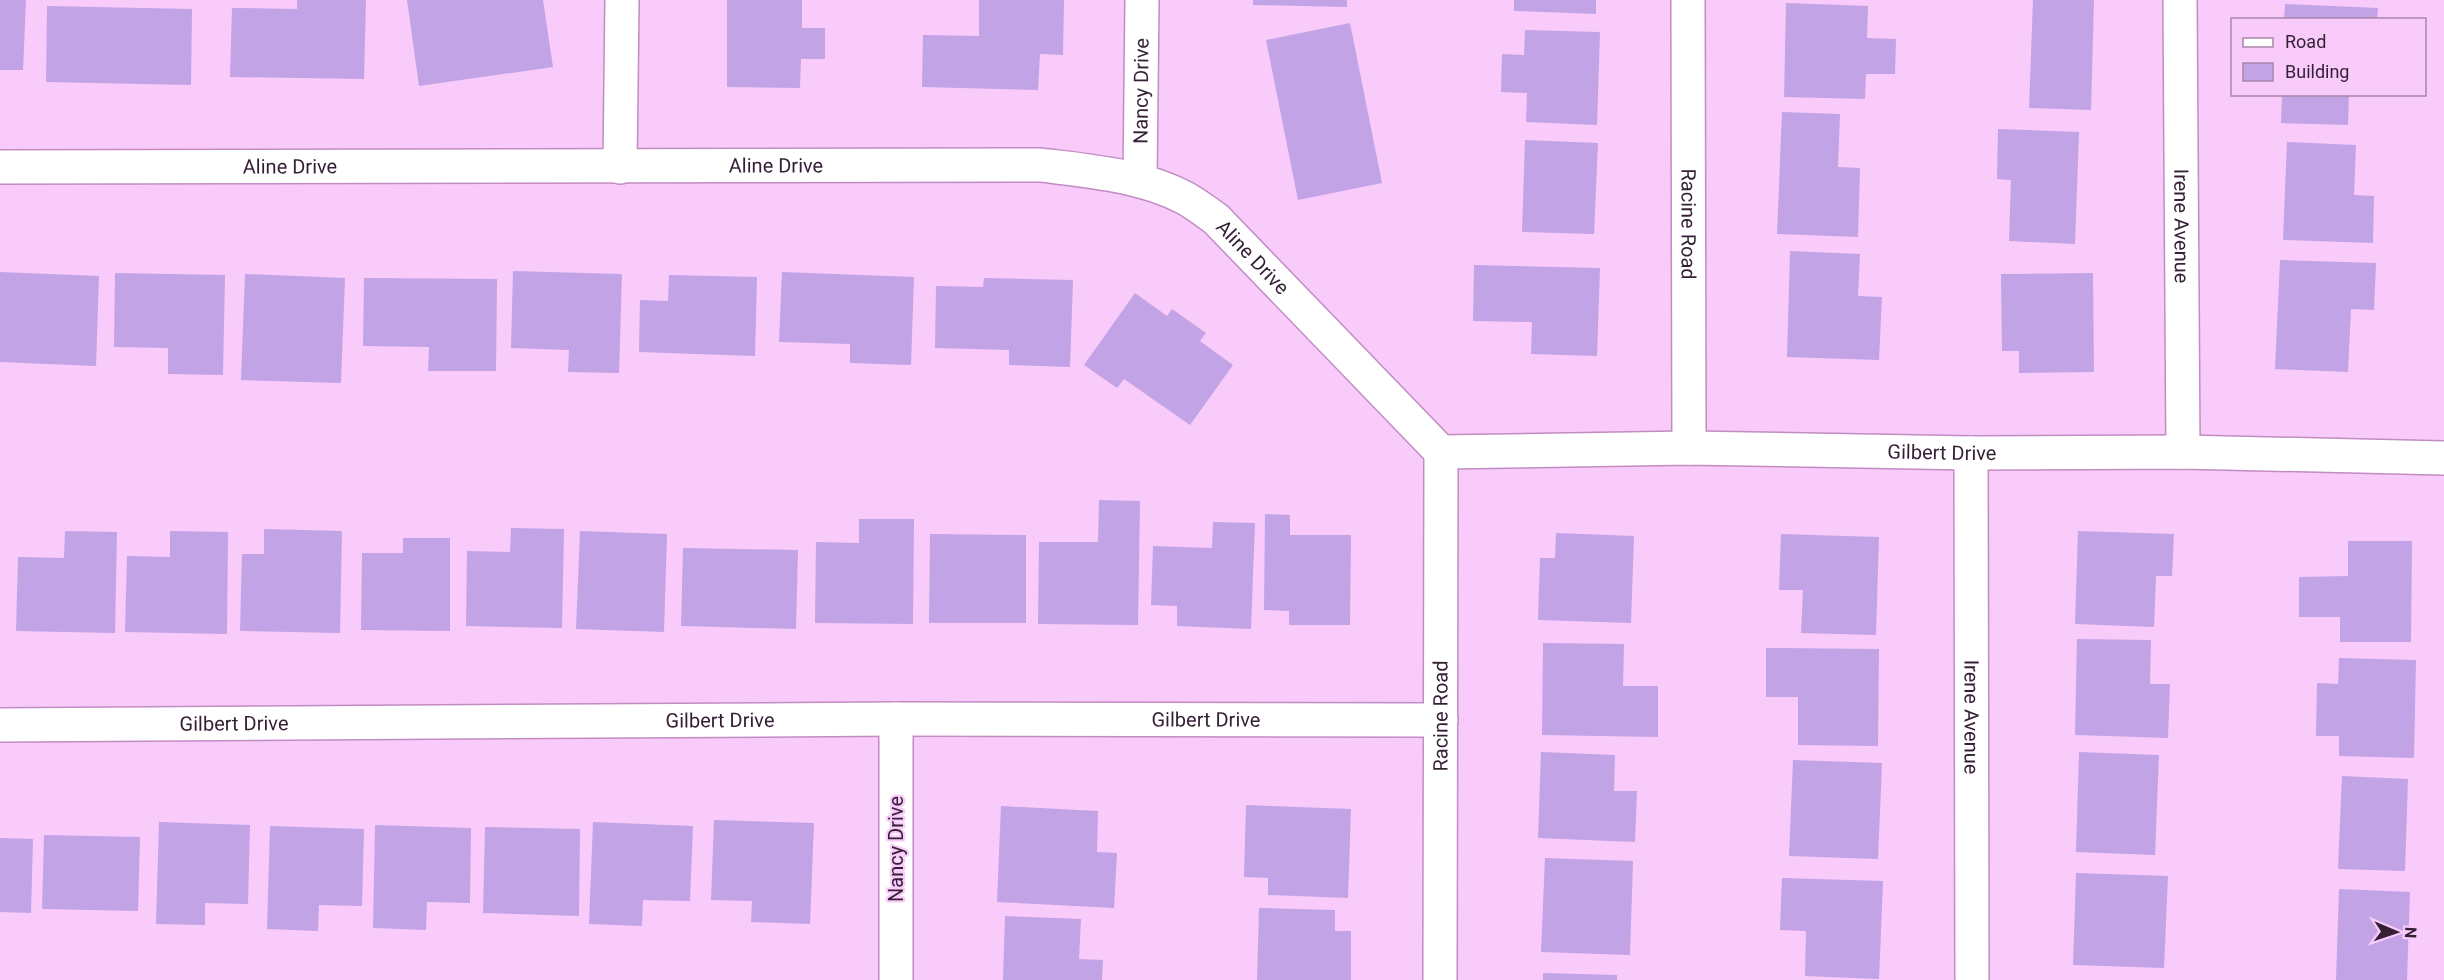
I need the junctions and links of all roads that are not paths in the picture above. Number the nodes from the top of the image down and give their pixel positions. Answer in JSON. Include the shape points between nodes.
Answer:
{"nodes":[{"id":1,"x":622,"y":0,"type":"edge"},
{"id":2,"x":1142,"y":0,"type":"edge"},
{"id":3,"x":1688,"y":0,"type":"edge"},
{"id":4,"x":2180,"y":0,"type":"edge"},
{"id":5,"x":0,"y":167,"type":"edge"},
{"id":6,"x":620,"y":167,"type":"junction"},
{"id":7,"x":1140,"y":181,"type":"junction"},
{"id":8,"x":1689,"y":448,"type":"junction"},
{"id":9,"x":1441,"y":452,"type":"junction"},
{"id":10,"x":2183,"y":452,"type":"junction"},
{"id":11,"x":1971,"y":453,"type":"junction"},
{"id":12,"x":2444,"y":458,"type":"edge"},
{"id":13,"x":896,"y":718,"type":"junction"},
{"id":14,"x":1441,"y":720,"type":"junction"},
{"id":15,"x":0,"y":725,"type":"edge"},
{"id":16,"x":896,"y":980,"type":"edge"},
{"id":17,"x":1440,"y":980,"type":"edge"},
{"id":18,"x":1972,"y":980,"type":"edge"}],
"edges":[{"from":1,"to":6,"type":"street"},
{"from":2,"to":7,"type":"street","name":"Nancy Drive"},
{"from":3,"to":8,"type":"street","name":"Racine Road"},
{"from":4,"to":10,"type":"street","name":"Irene Avenue"},
{"from":5,"to":6,"type":"street","name":"Aline Drive"},
{"from":6,"to":7,"type":"street","name":"Aline Drive","via":[[1041,165]]},
{"from":7,"to":9,"type":"street","name":"Aline Drive","via":[[1184,198],[1216,219]]},
{"from":8,"to":9,"type":"street","name":"Gilbert Drive"},
{"from":8,"to":11,"type":"street","name":"Gilbert Drive"},
{"from":9,"to":14,"type":"street","name":"Racine Road"},
{"from":10,"to":11,"type":"street","name":"Gilbert Drive"},
{"from":10,"to":12,"type":"street","name":"Gilbert Drive"},
{"from":11,"to":18,"type":"street","name":"Irene Avenue"},
{"from":13,"to":14,"type":"street","name":"Gilbert Drive"},
{"from":13,"to":15,"type":"street","name":"Gilbert Drive"},
{"from":13,"to":16,"type":"street","name":"Nancy Drive"},
{"from":14,"to":17,"type":"street","name":"Racine Road"}]}
